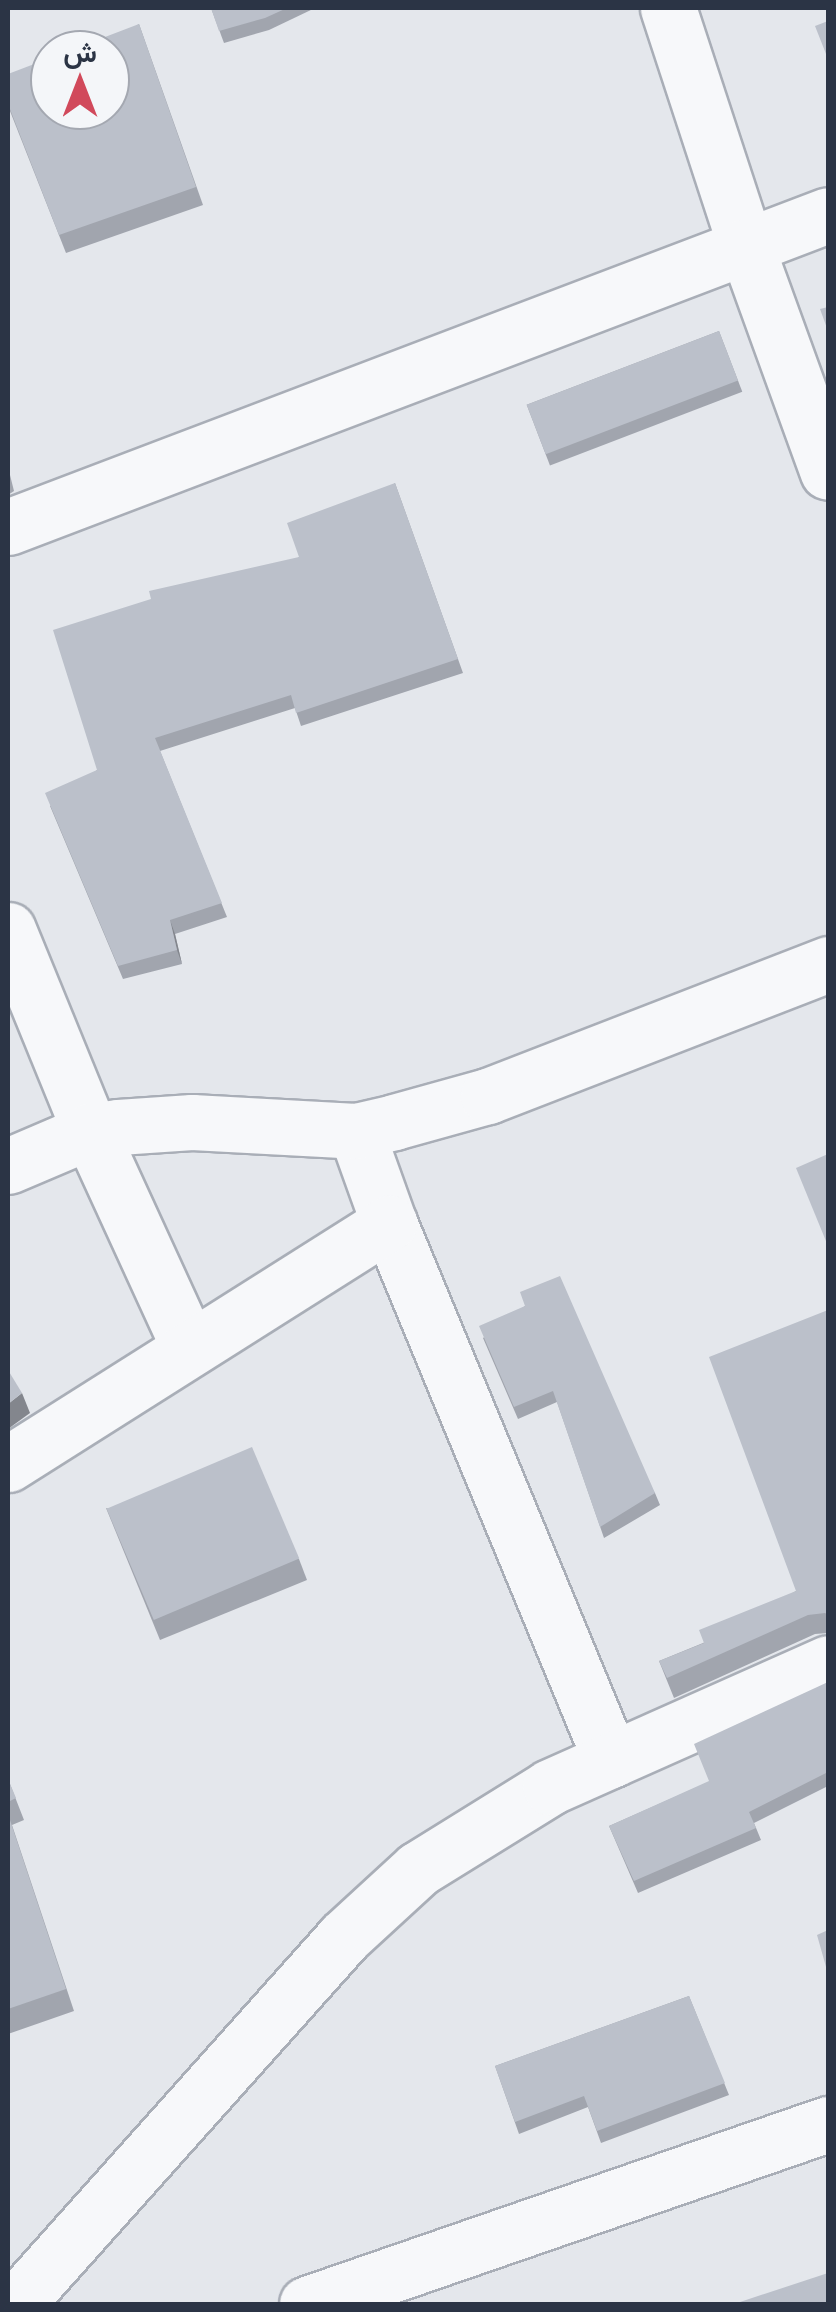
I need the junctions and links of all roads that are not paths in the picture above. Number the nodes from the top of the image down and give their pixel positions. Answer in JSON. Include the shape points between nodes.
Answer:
{"nodes":[{"id":1,"x":668,"y":8,"type":"edge"},
{"id":2,"x":828,"y":214,"type":"edge"},
{"id":3,"x":746,"y":246,"type":"junction"},
{"id":4,"x":828,"y":472,"type":"edge"},
{"id":5,"x":8,"y":527,"type":"edge"},
{"id":6,"x":8,"y":930,"type":"edge"},
{"id":7,"x":828,"y":964,"type":"edge"},
{"id":8,"x":90,"y":1131,"type":"junction"},
{"id":9,"x":356,"y":1131,"type":"junction"},
{"id":10,"x":8,"y":1166,"type":"edge"},
{"id":11,"x":389,"y":1223,"type":"junction"},
{"id":12,"x":189,"y":1347,"type":"junction"},
{"id":13,"x":8,"y":1464,"type":"edge"},
{"id":14,"x":828,"y":1663,"type":"edge"},
{"id":15,"x":611,"y":1760,"type":"junction"},
{"id":16,"x":828,"y":2124,"type":"edge"},
{"id":17,"x":16,"y":2304,"type":"edge"},
{"id":18,"x":307,"y":2304,"type":"edge"}],
"edges":[{"from":1,"to":3,"type":"street"},
{"from":2,"to":3,"type":"street"},
{"from":3,"to":4,"type":"street"},
{"from":3,"to":5,"type":"street"},
{"from":6,"to":8,"type":"street"},
{"from":7,"to":9,"type":"street","via":[[488,1096]]},
{"from":8,"to":9,"type":"street","via":[[192,1122]]},
{"from":8,"to":10,"type":"street"},
{"from":8,"to":12,"type":"street"},
{"from":9,"to":11,"type":"street"},
{"from":11,"to":12,"type":"street"},
{"from":11,"to":15,"type":"street"},
{"from":12,"to":13,"type":"street"},
{"from":14,"to":15,"type":"street"},
{"from":15,"to":17,"type":"street","via":[[459,1840],[378,1903]]},
{"from":16,"to":18,"type":"street"}]}
